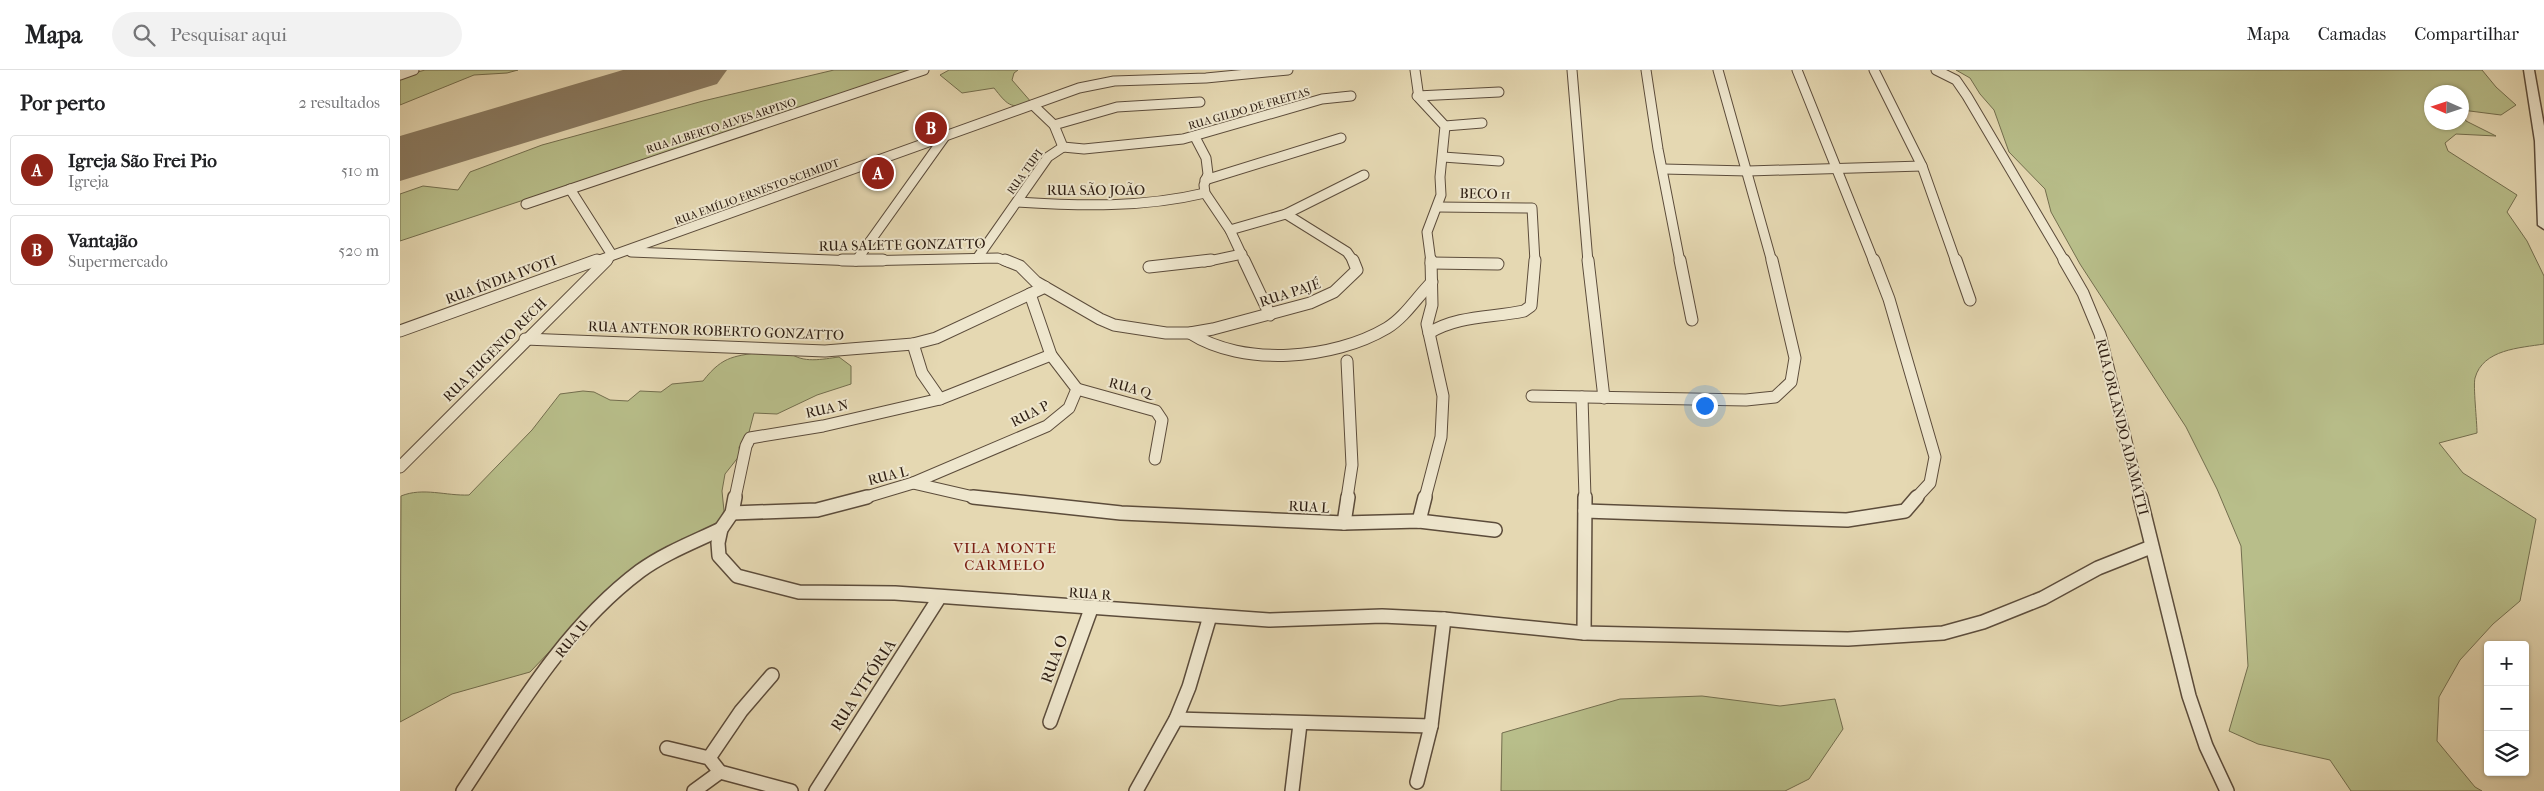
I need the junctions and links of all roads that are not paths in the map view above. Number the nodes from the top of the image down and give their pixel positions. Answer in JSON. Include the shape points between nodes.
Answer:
{"nodes":[{"id":1,"x":414,"y":70,"type":"edge"},
{"id":2,"x":924,"y":70,"type":"edge"},
{"id":3,"x":1117,"y":70,"type":"edge"},
{"id":4,"x":1288,"y":70,"type":"edge"},
{"id":5,"x":1416,"y":70,"type":"edge"},
{"id":6,"x":1572,"y":70,"type":"edge"},
{"id":7,"x":1646,"y":70,"type":"edge"},
{"id":8,"x":1718,"y":70,"type":"edge"},
{"id":9,"x":1797,"y":70,"type":"edge"},
{"id":10,"x":1874,"y":70,"type":"edge"},
{"id":11,"x":1936,"y":70,"type":"edge"},
{"id":12,"x":2529,"y":70,"type":"edge"},
{"id":13,"x":400,"y":75,"type":"edge"},
{"id":14,"x":1122,"y":81,"type":"junction"},
{"id":15,"x":1499,"y":92,"type":"dead end"},
{"id":16,"x":1351,"y":96,"type":"dead end"},
{"id":17,"x":1417,"y":96,"type":"junction"},
{"id":18,"x":1200,"y":102,"type":"dead end"},
{"id":19,"x":1033,"y":105,"type":"junction"},
{"id":20,"x":1482,"y":123,"type":"dead end"},
{"id":21,"x":1054,"y":125,"type":"junction"},
{"id":22,"x":1445,"y":126,"type":"junction"},
{"id":23,"x":946,"y":135,"type":"junction"},
{"id":24,"x":1195,"y":137,"type":"junction"},
{"id":25,"x":1341,"y":138,"type":"dead end"},
{"id":26,"x":1063,"y":147,"type":"junction"},
{"id":27,"x":1443,"y":157,"type":"junction"},
{"id":28,"x":1499,"y":161,"type":"dead end"},
{"id":29,"x":1922,"y":166,"type":"junction"},
{"id":30,"x":1835,"y":167,"type":"junction"},
{"id":31,"x":1663,"y":169,"type":"junction"},
{"id":32,"x":1748,"y":171,"type":"junction"},
{"id":33,"x":1364,"y":175,"type":"dead end"},
{"id":34,"x":1205,"y":180,"type":"junction"},
{"id":35,"x":570,"y":189,"type":"junction"},
{"id":36,"x":1205,"y":193,"type":"junction"},
{"id":37,"x":1017,"y":202,"type":"junction"},
{"id":38,"x":526,"y":204,"type":"dead end"},
{"id":39,"x":1438,"y":207,"type":"junction"},
{"id":40,"x":1286,"y":214,"type":"junction"},
{"id":41,"x":2544,"y":225,"type":"edge"},
{"id":42,"x":1230,"y":230,"type":"junction"},
{"id":43,"x":624,"y":252,"type":"junction"},
{"id":44,"x":1242,"y":254,"type":"junction"},
{"id":45,"x":612,"y":255,"type":"junction"},
{"id":46,"x":978,"y":257,"type":"junction"},
{"id":47,"x":856,"y":261,"type":"junction"},
{"id":48,"x":1431,"y":263,"type":"junction"},
{"id":49,"x":1498,"y":264,"type":"dead end"},
{"id":50,"x":1149,"y":266,"type":"dead end"},
{"id":51,"x":1432,"y":282,"type":"junction"},
{"id":52,"x":1045,"y":287,"type":"junction"},
{"id":53,"x":1030,"y":294,"type":"junction"},
{"id":54,"x":1970,"y":300,"type":"dead end"},
{"id":55,"x":1270,"y":315,"type":"junction"},
{"id":56,"x":1692,"y":320,"type":"dead end"},
{"id":57,"x":400,"y":331,"type":"edge"},
{"id":58,"x":1190,"y":333,"type":"junction"},
{"id":59,"x":1428,"y":333,"type":"junction"},
{"id":60,"x":525,"y":339,"type":"junction"},
{"id":61,"x":913,"y":344,"type":"junction"},
{"id":62,"x":1051,"y":355,"type":"junction"},
{"id":63,"x":1347,"y":361,"type":"dead end"},
{"id":64,"x":1077,"y":389,"type":"junction"},
{"id":65,"x":1532,"y":396,"type":"dead end"},
{"id":66,"x":1582,"y":397,"type":"junction"},
{"id":67,"x":1604,"y":398,"type":"junction"},
{"id":68,"x":940,"y":399,"type":"junction"},
{"id":69,"x":1154,"y":459,"type":"dead end"},
{"id":70,"x":400,"y":467,"type":"edge"},
{"id":71,"x":913,"y":483,"type":"junction"},
{"id":72,"x":1585,"y":511,"type":"junction"},
{"id":73,"x":732,"y":512,"type":"junction"},
{"id":74,"x":1420,"y":521,"type":"junction"},
{"id":75,"x":1344,"y":523,"type":"junction"},
{"id":76,"x":721,"y":529,"type":"junction"},
{"id":77,"x":1495,"y":530,"type":"dead end"},
{"id":78,"x":2151,"y":547,"type":"junction"},
{"id":79,"x":737,"y":576,"type":"joint"},
{"id":80,"x":939,"y":598,"type":"junction"},
{"id":81,"x":1092,"y":609,"type":"junction"},
{"id":82,"x":1210,"y":616,"type":"junction"},
{"id":83,"x":1444,"y":619,"type":"junction"},
{"id":84,"x":1584,"y":633,"type":"junction"},
{"id":85,"x":772,"y":675,"type":"dead end"},
{"id":86,"x":1176,"y":719,"type":"junction"},
{"id":87,"x":1050,"y":722,"type":"dead end"},
{"id":88,"x":1300,"y":724,"type":"junction"},
{"id":89,"x":1431,"y":726,"type":"junction"},
{"id":90,"x":667,"y":748,"type":"dead end"},
{"id":91,"x":709,"y":758,"type":"junction"},
{"id":92,"x":720,"y":772,"type":"junction"},
{"id":93,"x":1416,"y":782,"type":"dead end"},
{"id":94,"x":463,"y":791,"type":"edge"},
{"id":95,"x":694,"y":791,"type":"edge"},
{"id":96,"x":791,"y":791,"type":"edge"},
{"id":97,"x":816,"y":791,"type":"edge"},
{"id":98,"x":1136,"y":791,"type":"edge"},
{"id":99,"x":1292,"y":791,"type":"edge"},
{"id":100,"x":2227,"y":791,"type":"edge"}],
"edges":[{"from":1,"to":13,"type":"street"},
{"from":2,"to":35,"type":"street","name":"RUA ALBERTO ALVES ARPINO"},
{"from":3,"to":14,"type":"street"},
{"from":4,"to":14,"type":"street","name":"RUA EMÍLIO ERNESTO SCHMIDT","via":[[1206,78]]},
{"from":5,"to":17,"type":"street"},
{"from":6,"to":67,"type":"street","via":[[1593,316]]},
{"from":7,"to":31,"type":"street"},
{"from":8,"to":32,"type":"street"},
{"from":9,"to":30,"type":"street"},
{"from":10,"to":29,"type":"street"},
{"from":11,"to":78,"type":"street","name":"RUA ORLANDO ADAMATTI","via":[[1960,85],[2083,293],[2100,334],[2114,383]]},
{"from":12,"to":41,"type":"street","via":[[2541,141]]},
{"from":14,"to":19,"type":"street","name":"RUA EMÍLIO ERNESTO SCHMIDT","via":[[1079,88]]},
{"from":15,"to":17,"type":"street"},
{"from":16,"to":24,"type":"street","name":"RUA GILDO DE FREITAS","via":[[1322,99]]},
{"from":17,"to":22,"type":"street"},
{"from":18,"to":21,"type":"street","via":[[1117,107]]},
{"from":19,"to":21,"type":"street","name":"RUA TUPI"},
{"from":19,"to":23,"type":"street","name":"RUA EMÍLIO ERNESTO SCHMIDT"},
{"from":20,"to":22,"type":"street"},
{"from":21,"to":26,"type":"street","name":"RUA TUPI"},
{"from":22,"to":27,"type":"street"},
{"from":23,"to":43,"type":"street","name":"RUA EMÍLIO ERNESTO SCHMIDT"},
{"from":23,"to":47,"type":"street"},
{"from":24,"to":26,"type":"street","name":"RUA GILDO DE FREITAS","via":[[1084,149]]},
{"from":24,"to":34,"type":"street","via":[[1206,158],[1208,174]]},
{"from":25,"to":34,"type":"street"},
{"from":26,"to":37,"type":"street","name":"RUA TUPI","via":[[1048,157]]},
{"from":27,"to":28,"type":"street"},
{"from":27,"to":39,"type":"street"},
{"from":29,"to":30,"type":"street"},
{"from":29,"to":54,"type":"street"},
{"from":30,"to":32,"type":"street"},
{"from":30,"to":72,"type":"street","via":[[1889,299],[1935,457],[1930,483],[1905,511],[1847,520]]},
{"from":31,"to":32,"type":"street"},
{"from":31,"to":56,"type":"street"},
{"from":32,"to":67,"type":"street","via":[[1795,358],[1791,382],[1775,397],[1746,400]]},
{"from":33,"to":40,"type":"street"},
{"from":34,"to":36,"type":"street"},
{"from":35,"to":38,"type":"street","name":"RUA ALBERTO ALVES ARPINO"},
{"from":35,"to":45,"type":"street"},
{"from":36,"to":37,"type":"street","name":"RUA SÃO JOÃO","via":[[1163,202],[1116,206]]},
{"from":36,"to":42,"type":"street"},
{"from":37,"to":46,"type":"street","name":"RUA TUPI"},
{"from":39,"to":48,"type":"street","via":[[1427,232]]},
{"from":39,"to":59,"type":"street","name":"BECO 11","via":[[1532,208],[1535,260],[1531,306],[1515,314],[1443,322]]},
{"from":40,"to":42,"type":"street"},
{"from":40,"to":55,"type":"street","name":"RUA PAJÉ","via":[[1347,252],[1357,270],[1325,298]]},
{"from":42,"to":44,"type":"street"},
{"from":43,"to":45,"type":"street","name":"RUA EMÍLIO ERNESTO SCHMIDT"},
{"from":43,"to":47,"type":"street","name":"RUA SALETE GONZATTO"},
{"from":44,"to":50,"type":"street","via":[[1193,264]]},
{"from":44,"to":55,"type":"street"},
{"from":45,"to":57,"type":"street","name":"RUA ÍNDIA IVOTI"},
{"from":45,"to":60,"type":"street","name":"RUA EUGENIO RECH"},
{"from":46,"to":47,"type":"street","name":"RUA SALETE GONZATTO"},
{"from":46,"to":52,"type":"street","name":"RUA SALETE GONZATTO","via":[[1011,261]]},
{"from":48,"to":49,"type":"street"},
{"from":48,"to":51,"type":"street"},
{"from":51,"to":58,"type":"street","via":[[1386,328],[1348,344],[1254,356],[1206,344]]},
{"from":51,"to":59,"type":"street"},
{"from":52,"to":53,"type":"street","name":"RUA ANTENOR ROBERTO GONZATTO"},
{"from":52,"to":58,"type":"street","name":"RUA SALETE GONZATTO","via":[[1114,325],[1166,333]]},
{"from":53,"to":61,"type":"street","name":"RUA ANTENOR ROBERTO GONZATTO","via":[[936,338]]},
{"from":53,"to":62,"type":"street"},
{"from":55,"to":58,"type":"street","name":"RUA PAJÉ"},
{"from":59,"to":74,"type":"street","via":[[1440,375],[1443,404],[1441,437]]},
{"from":60,"to":61,"type":"street","name":"RUA ANTENOR ROBERTO GONZATTO","via":[[825,351]]},
{"from":60,"to":70,"type":"street","name":"RUA EUGENIO RECH"},
{"from":61,"to":68,"type":"street","via":[[922,373]]},
{"from":62,"to":64,"type":"street"},
{"from":62,"to":68,"type":"street","name":"RUA N"},
{"from":63,"to":75,"type":"street","via":[[1352,465]]},
{"from":64,"to":69,"type":"street","name":"RUA Q","via":[[1156,411],[1162,420]]},
{"from":64,"to":71,"type":"street","name":"RUA P","via":[[1069,408],[1047,426]]},
{"from":65,"to":66,"type":"street"},
{"from":66,"to":67,"type":"street"},
{"from":66,"to":72,"type":"street"},
{"from":68,"to":73,"type":"street","name":"RUA N","via":[[823,426],[750,438]]},
{"from":71,"to":73,"type":"street","name":"RUA L","via":[[817,510]]},
{"from":71,"to":75,"type":"street","name":"RUA L","via":[[984,500],[1121,513]]},
{"from":72,"to":84,"type":"street"},
{"from":73,"to":76,"type":"street","name":"RUA N"},
{"from":74,"to":75,"type":"street","name":"RUA L"},
{"from":74,"to":77,"type":"street","name":"RUA L"},
{"from":76,"to":79,"type":"street","name":"RUA N","via":[[720,556]]},
{"from":76,"to":94,"type":"street","name":"RUA U","via":[[640,570],[602,603],[540,681]]},
{"from":78,"to":84,"type":"street","name":"RUA R","via":[[2098,568],[2043,598],[1983,622],[1943,633],[1848,638]]},
{"from":78,"to":100,"type":"street","name":"RUA ORLANDO ADAMATTI","via":[[2189,696],[2206,746]]},
{"from":79,"to":80,"type":"street","name":"RUA R","via":[[799,592],[895,593]]},
{"from":80,"to":81,"type":"street","name":"RUA R"},
{"from":80,"to":97,"type":"street","name":"RUA VITÓRIA"},
{"from":81,"to":82,"type":"street","name":"RUA R"},
{"from":81,"to":87,"type":"street","name":"RUA O"},
{"from":82,"to":83,"type":"street","name":"RUA R","via":[[1269,620],[1382,616]]},
{"from":82,"to":86,"type":"street"},
{"from":83,"to":84,"type":"street","name":"RUA R"},
{"from":83,"to":89,"type":"street"},
{"from":85,"to":91,"type":"street","via":[[741,711]]},
{"from":86,"to":88,"type":"street"},
{"from":86,"to":98,"type":"street"},
{"from":88,"to":89,"type":"street"},
{"from":88,"to":99,"type":"street"},
{"from":89,"to":93,"type":"street"},
{"from":90,"to":91,"type":"street"},
{"from":91,"to":92,"type":"street"},
{"from":92,"to":95,"type":"street"},
{"from":92,"to":96,"type":"street"}]}
